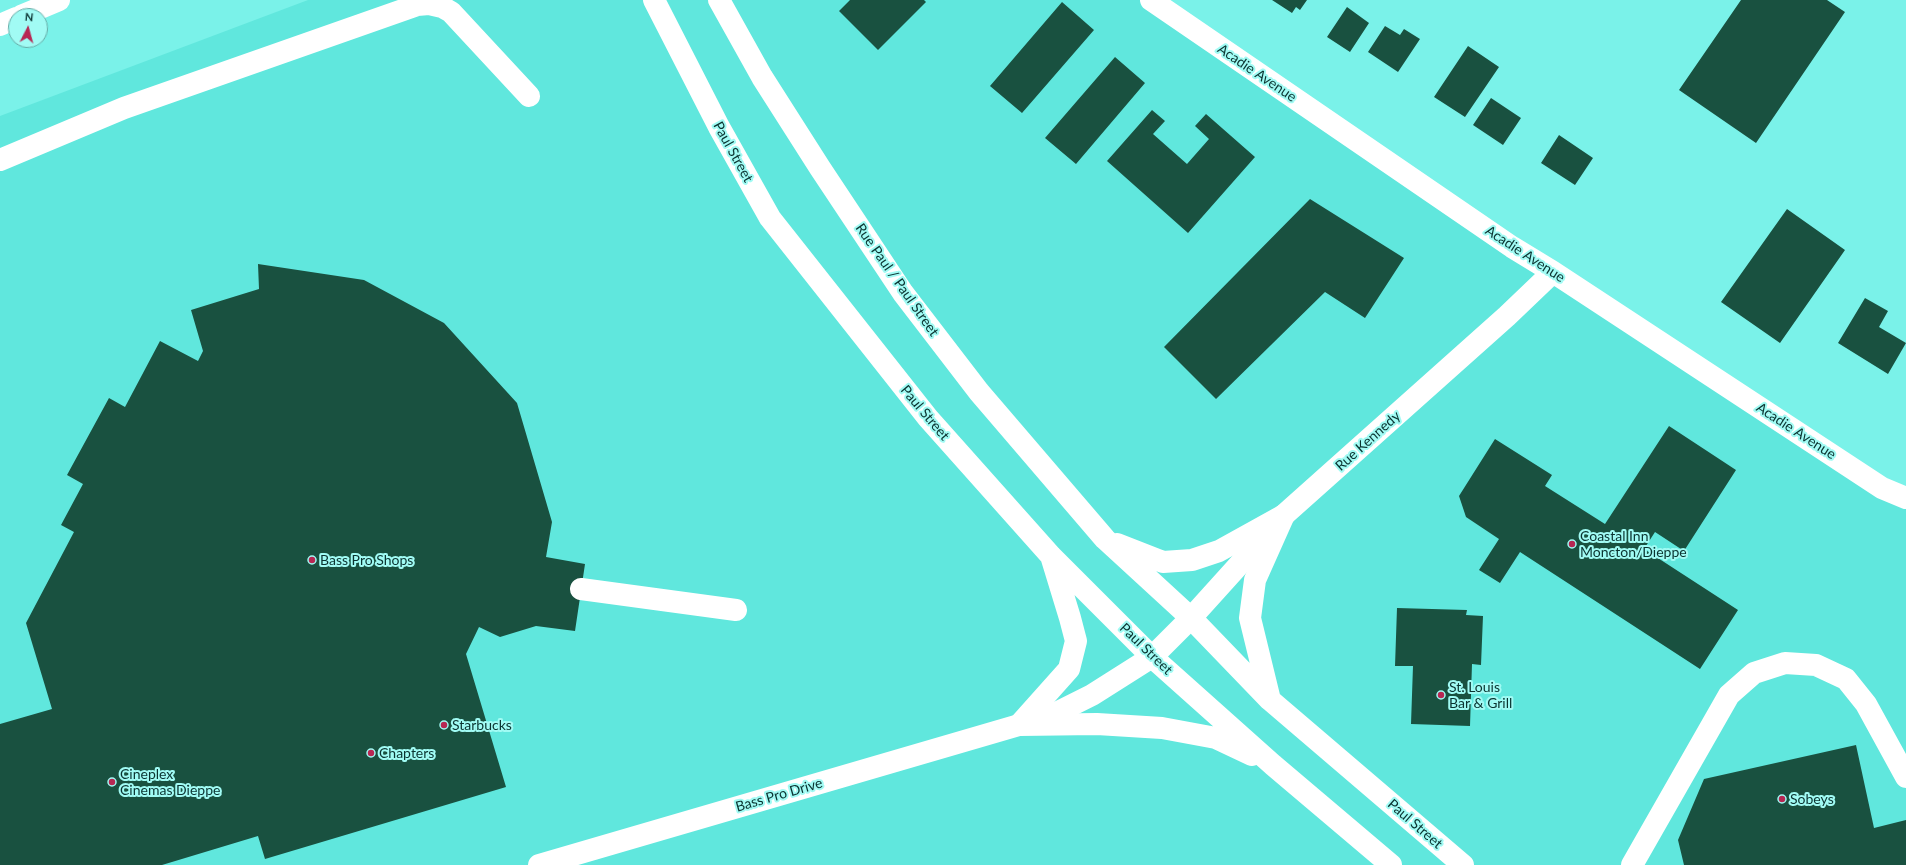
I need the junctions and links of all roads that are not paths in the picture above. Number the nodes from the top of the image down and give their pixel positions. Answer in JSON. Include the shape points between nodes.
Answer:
{"nodes":[{"id":1,"x":59,"y":0,"type":"edge"},
{"id":2,"x":654,"y":0,"type":"edge"},
{"id":3,"x":718,"y":0,"type":"edge"},
{"id":4,"x":1151,"y":0,"type":"edge"},
{"id":5,"x":40,"y":8,"type":"edge"},
{"id":6,"x":529,"y":96,"type":"dead end"},
{"id":7,"x":0,"y":160,"type":"edge"},
{"id":8,"x":1553,"y":272,"type":"junction"},
{"id":9,"x":1906,"y":498,"type":"edge"},
{"id":10,"x":1284,"y":515,"type":"junction"},
{"id":11,"x":1105,"y":538,"type":"junction"},
{"id":12,"x":1051,"y":556,"type":"junction"},
{"id":13,"x":581,"y":589,"type":"dead end"},
{"id":14,"x":736,"y":610,"type":"dead end"},
{"id":15,"x":1191,"y":618,"type":"junction"},
{"id":16,"x":1152,"y":657,"type":"junction"},
{"id":17,"x":1270,"y":700,"type":"junction"},
{"id":18,"x":1019,"y":725,"type":"junction"},
{"id":19,"x":1273,"y":765,"type":"junction"},
{"id":20,"x":1906,"y":777,"type":"edge"},
{"id":21,"x":539,"y":865,"type":"edge"},
{"id":22,"x":1390,"y":865,"type":"edge"},
{"id":23,"x":1463,"y":865,"type":"edge"},
{"id":24,"x":1632,"y":865,"type":"edge"}],
"edges":[{"from":1,"to":5,"type":"main road"},
{"from":2,"to":12,"type":"main road","name":"Paul Street","via":[[719,127],[770,218],[928,418]]},
{"from":3,"to":11,"type":"main road","name":"Rue Paul / Paul Street","via":[[774,97],[903,292],[979,392]]},
{"from":4,"to":8,"type":"main road","name":"Acadie Avenue","via":[[1512,247]]},
{"from":6,"to":7,"type":"main road","via":[[451,12],[436,6],[416,4],[124,108]]},
{"from":8,"to":9,"type":"main road","name":"Acadie Avenue","via":[[1882,488]]},
{"from":8,"to":10,"type":"main road","name":"Rue Kennedy"},
{"from":10,"to":11,"type":"main road","via":[[1219,551],[1192,560],[1163,562]]},
{"from":10,"to":15,"type":"main road","name":"Rue Kennedy"},
{"from":10,"to":17,"type":"main road","via":[[1255,580],[1250,618]]},
{"from":11,"to":15,"type":"main road","name":"Paul Street"},
{"from":12,"to":16,"type":"main road","name":"Paul Street"},
{"from":12,"to":18,"type":"main road","via":[[1076,642],[1069,669]]},
{"from":13,"to":14,"type":"main road"},
{"from":15,"to":16,"type":"main road","name":"Rue Kennedy"},
{"from":15,"to":17,"type":"main road","name":"Paul Street"},
{"from":16,"to":18,"type":"main road","name":"Rue Kennedy","via":[[1092,695],[1058,712]]},
{"from":16,"to":19,"type":"main road","name":"Paul Street"},
{"from":17,"to":23,"type":"main road","name":"Paul Street"},
{"from":18,"to":19,"type":"main road","via":[[1097,724],[1162,728],[1216,738]]},
{"from":18,"to":21,"type":"main road","name":"Bass Pro Drive"},
{"from":19,"to":22,"type":"main road"},
{"from":20,"to":24,"type":"main road","via":[[1866,704],[1846,679],[1816,665],[1785,664],[1760,671],[1754,673],[1729,695]]}]}
